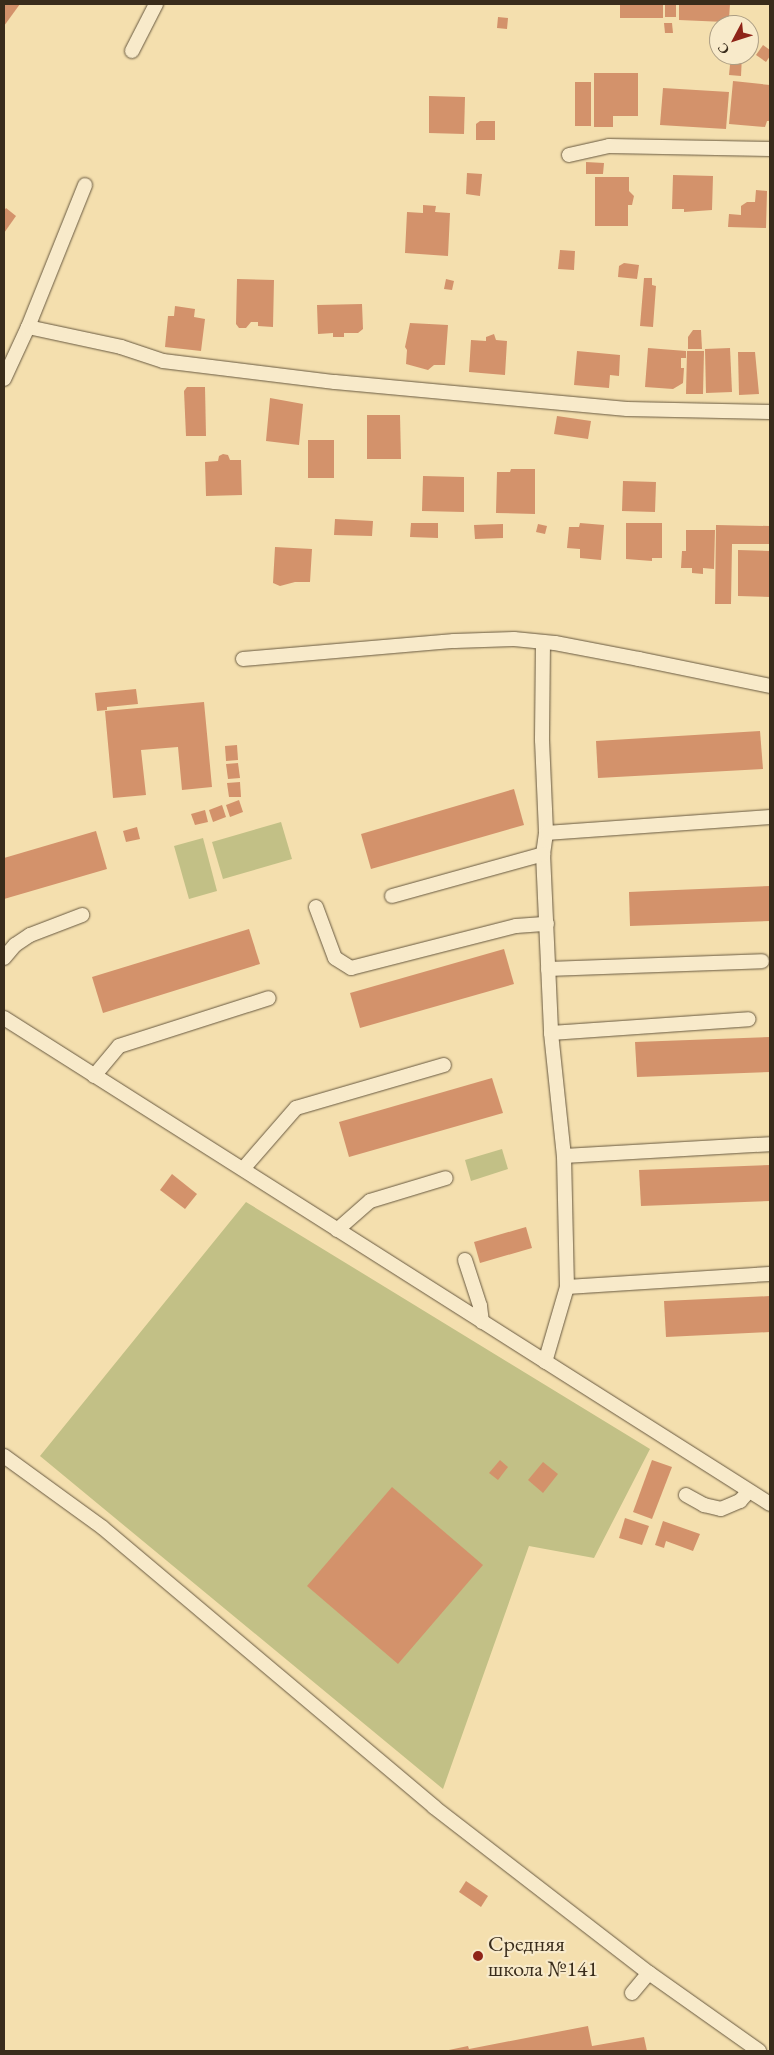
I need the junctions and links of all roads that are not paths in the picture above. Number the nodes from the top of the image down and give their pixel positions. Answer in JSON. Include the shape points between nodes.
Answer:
{"nodes":[{"id":1,"x":156,"y":4,"type":"edge"},
{"id":2,"x":132,"y":51,"type":"dead end"},
{"id":3,"x":770,"y":149,"type":"edge"},
{"id":4,"x":569,"y":155,"type":"dead end"},
{"id":5,"x":85,"y":185,"type":"dead end"},
{"id":6,"x":28,"y":327,"type":"junction"},
{"id":7,"x":4,"y":379,"type":"edge"},
{"id":8,"x":770,"y":412,"type":"edge"},
{"id":9,"x":543,"y":642,"type":"junction"},
{"id":10,"x":243,"y":659,"type":"dead end"},
{"id":11,"x":770,"y":686,"type":"edge"},
{"id":12,"x":770,"y":817,"type":"edge"},
{"id":13,"x":546,"y":833,"type":"junction"},
{"id":14,"x":543,"y":854,"type":"junction"},
{"id":15,"x":392,"y":896,"type":"dead end"},
{"id":16,"x":316,"y":907,"type":"dead end"},
{"id":17,"x":82,"y":915,"type":"dead end"},
{"id":18,"x":547,"y":924,"type":"junction"},
{"id":19,"x":4,"y":958,"type":"edge"},
{"id":20,"x":762,"y":961,"type":"dead end"},
{"id":21,"x":548,"y":969,"type":"junction"},
{"id":22,"x":269,"y":998,"type":"dead end"},
{"id":23,"x":4,"y":1018,"type":"edge"},
{"id":24,"x":749,"y":1019,"type":"dead end"},
{"id":25,"x":551,"y":1033,"type":"junction"},
{"id":26,"x":444,"y":1065,"type":"dead end"},
{"id":27,"x":94,"y":1076,"type":"junction"},
{"id":28,"x":770,"y":1144,"type":"edge"},
{"id":29,"x":564,"y":1156,"type":"junction"},
{"id":30,"x":243,"y":1169,"type":"junction"},
{"id":31,"x":446,"y":1178,"type":"dead end"},
{"id":32,"x":337,"y":1230,"type":"junction"},
{"id":33,"x":465,"y":1260,"type":"dead end"},
{"id":34,"x":770,"y":1274,"type":"edge"},
{"id":35,"x":567,"y":1287,"type":"junction"},
{"id":36,"x":482,"y":1322,"type":"junction"},
{"id":37,"x":545,"y":1362,"type":"junction"},
{"id":38,"x":4,"y":1456,"type":"edge"},
{"id":39,"x":749,"y":1491,"type":"junction"},
{"id":40,"x":686,"y":1495,"type":"dead end"},
{"id":41,"x":770,"y":1504,"type":"edge"},
{"id":42,"x":649,"y":1973,"type":"junction"},
{"id":43,"x":632,"y":1993,"type":"dead end"},
{"id":44,"x":759,"y":2051,"type":"edge"}],
"edges":[{"from":1,"to":2,"type":"street"},
{"from":3,"to":4,"type":"street","via":[[609,146]]},
{"from":5,"to":6,"type":"street"},
{"from":6,"to":7,"type":"street"},
{"from":6,"to":8,"type":"street","via":[[120,347],[163,361],[335,382],[627,409]]},
{"from":9,"to":10,"type":"street","via":[[514,639],[454,641]]},
{"from":9,"to":11,"type":"street","via":[[639,658]]},
{"from":9,"to":13,"type":"street","via":[[542,740]]},
{"from":12,"to":13,"type":"street"},
{"from":13,"to":14,"type":"street"},
{"from":14,"to":15,"type":"street"},
{"from":14,"to":18,"type":"street"},
{"from":16,"to":18,"type":"street","via":[[335,958],[351,968],[516,926]]},
{"from":17,"to":19,"type":"street","via":[[30,935]]},
{"from":18,"to":21,"type":"street"},
{"from":20,"to":21,"type":"street"},
{"from":21,"to":25,"type":"street"},
{"from":22,"to":27,"type":"street","via":[[119,1046]]},
{"from":23,"to":27,"type":"street"},
{"from":24,"to":25,"type":"street"},
{"from":25,"to":29,"type":"street"},
{"from":26,"to":30,"type":"street","via":[[296,1108]]},
{"from":27,"to":30,"type":"street"},
{"from":28,"to":29,"type":"street"},
{"from":29,"to":35,"type":"street"},
{"from":30,"to":32,"type":"street"},
{"from":31,"to":32,"type":"street","via":[[370,1201]]},
{"from":32,"to":36,"type":"street"},
{"from":33,"to":36,"type":"street"},
{"from":34,"to":35,"type":"street"},
{"from":35,"to":37,"type":"street"},
{"from":36,"to":37,"type":"street"},
{"from":37,"to":39,"type":"street"},
{"from":38,"to":42,"type":"street","via":[[103,1528],[434,1807]]},
{"from":39,"to":40,"type":"street","via":[[740,1501],[721,1509],[704,1505]]},
{"from":39,"to":41,"type":"street"},
{"from":42,"to":43,"type":"street"},
{"from":42,"to":44,"type":"street"}]}
